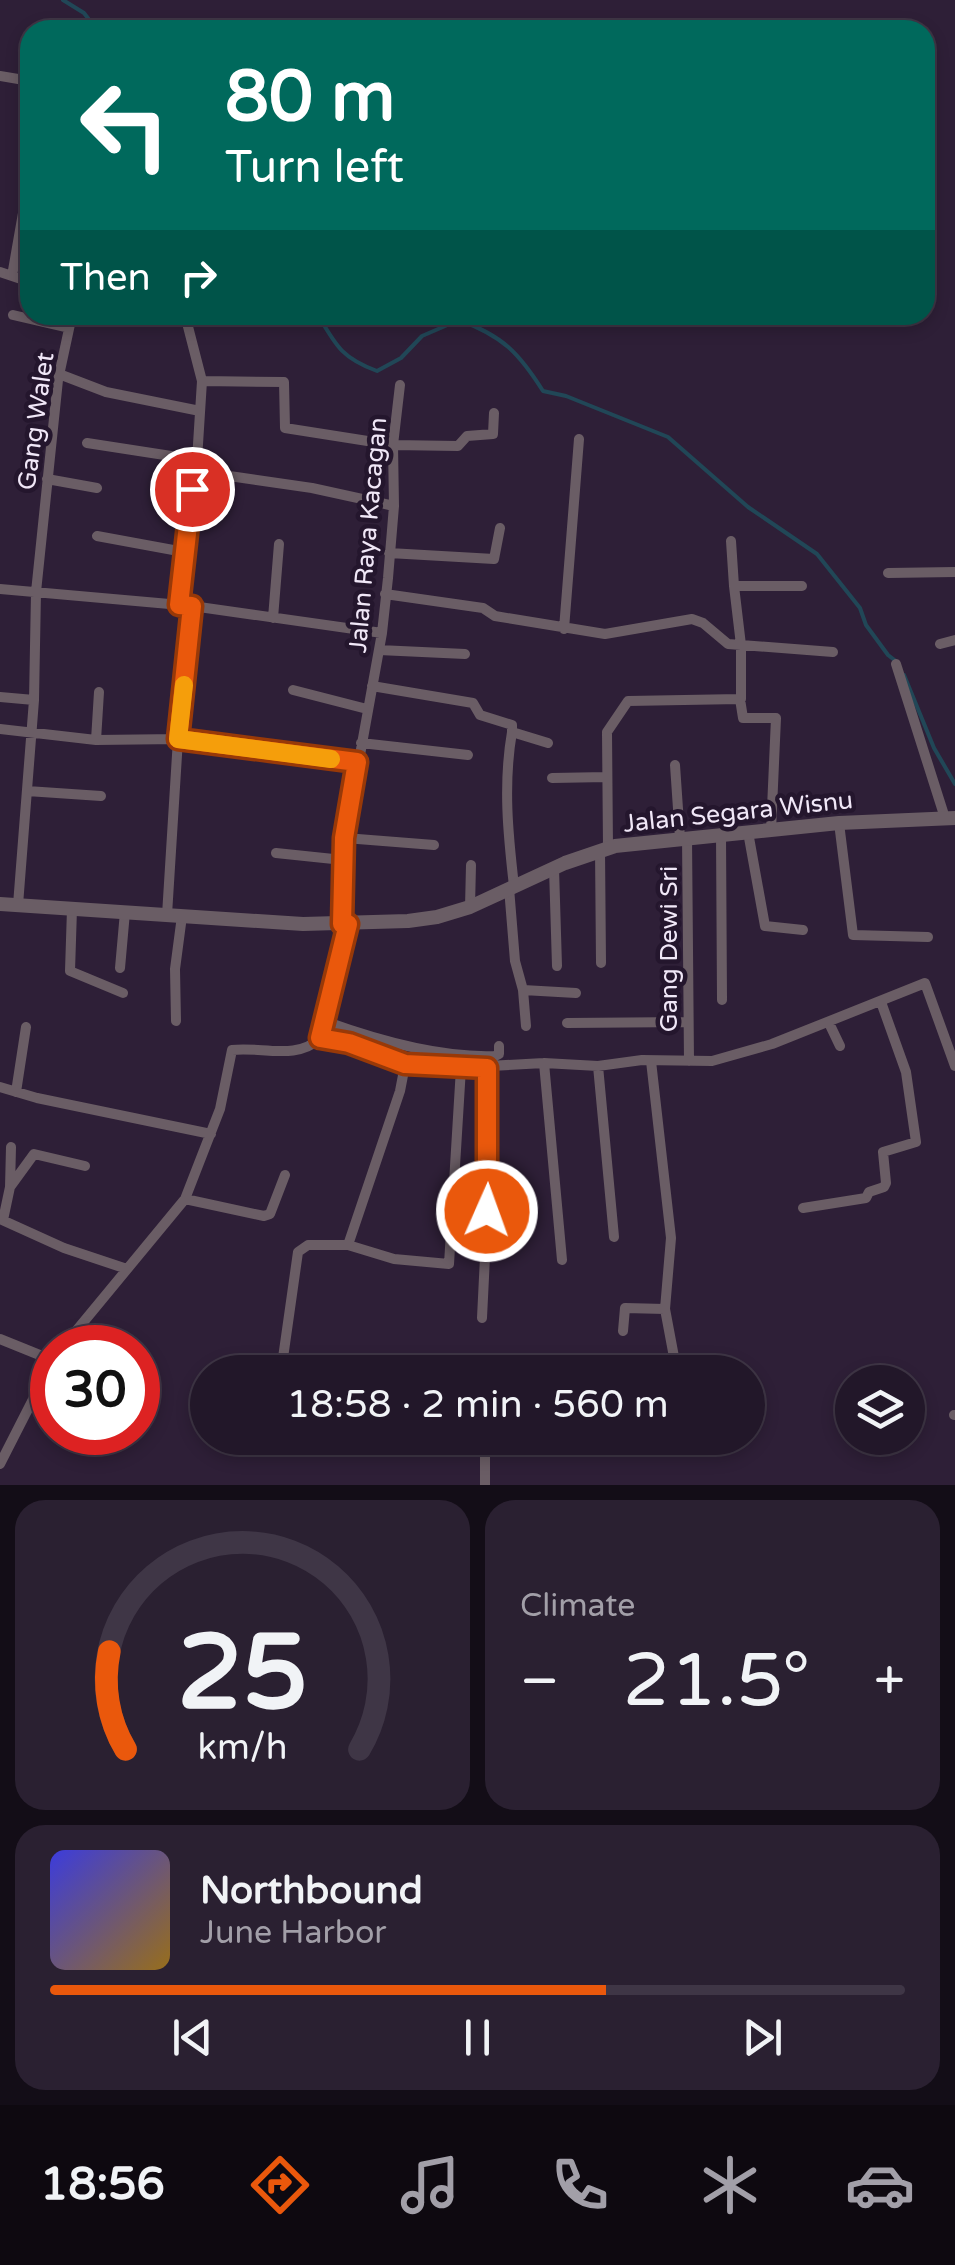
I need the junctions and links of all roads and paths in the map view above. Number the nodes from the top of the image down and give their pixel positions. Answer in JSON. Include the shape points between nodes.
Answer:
{"nodes":[{"id":1,"x":20,"y":227,"type":"edge"},
{"id":2,"x":6,"y":274,"type":"edge"},
{"id":3,"x":12,"y":315,"type":"dead end"},
{"id":4,"x":20,"y":317,"type":"edge"},
{"id":5,"x":56,"y":325,"type":"edge"},
{"id":6,"x":70,"y":325,"type":"edge"},
{"id":7,"x":187,"y":325,"type":"edge"},
{"id":8,"x":69,"y":328,"type":"junction"},
{"id":9,"x":59,"y":374,"type":"junction"},
{"id":10,"x":202,"y":381,"type":"junction"},
{"id":11,"x":400,"y":385,"type":"dead end"},
{"id":12,"x":200,"y":411,"type":"junction"},
{"id":13,"x":494,"y":413,"type":"dead end"},
{"id":14,"x":580,"y":439,"type":"dead end"},
{"id":15,"x":87,"y":443,"type":"dead end"},
{"id":16,"x":393,"y":446,"type":"junction"},
{"id":17,"x":196,"y":466,"type":"junction"},
{"id":18,"x":47,"y":478,"type":"junction"},
{"id":19,"x":98,"y":488,"type":"dead end"},
{"id":20,"x":394,"y":506,"type":"junction"},
{"id":21,"x":500,"y":528,"type":"dead end"},
{"id":22,"x":97,"y":536,"type":"dead end"},
{"id":23,"x":731,"y":541,"type":"dead end"},
{"id":24,"x":279,"y":544,"type":"dead end"},
{"id":25,"x":184,"y":552,"type":"junction"},
{"id":26,"x":390,"y":552,"type":"junction"},
{"id":27,"x":955,"y":572,"type":"edge"},
{"id":28,"x":888,"y":573,"type":"dead end"},
{"id":29,"x":734,"y":586,"type":"junction"},
{"id":30,"x":802,"y":586,"type":"dead end"},
{"id":31,"x":0,"y":588,"type":"edge"},
{"id":32,"x":36,"y":592,"type":"junction"},
{"id":33,"x":385,"y":594,"type":"junction"},
{"id":34,"x":179,"y":605,"type":"junction"},
{"id":35,"x":192,"y":606,"type":"junction"},
{"id":36,"x":274,"y":618,"type":"junction"},
{"id":37,"x":564,"y":629,"type":"junction"},
{"id":38,"x":382,"y":633,"type":"junction"},
{"id":39,"x":955,"y":640,"type":"edge"},
{"id":40,"x":940,"y":644,"type":"dead end"},
{"id":41,"x":742,"y":645,"type":"junction"},
{"id":42,"x":378,"y":650,"type":"junction"},
{"id":43,"x":834,"y":652,"type":"dead end"},
{"id":44,"x":464,"y":654,"type":"dead end"},
{"id":45,"x":896,"y":664,"type":"dead end"},
{"id":46,"x":372,"y":686,"type":"junction"},
{"id":47,"x":292,"y":690,"type":"dead end"},
{"id":48,"x":99,"y":692,"type":"dead end"},
{"id":49,"x":0,"y":697,"type":"edge"},
{"id":50,"x":740,"y":699,"type":"junction"},
{"id":51,"x":34,"y":700,"type":"junction"},
{"id":52,"x":368,"y":709,"type":"junction"},
{"id":53,"x":0,"y":729,"type":"edge"},
{"id":54,"x":31,"y":731,"type":"junction"},
{"id":55,"x":512,"y":732,"type":"junction"},
{"id":56,"x":178,"y":739,"type":"junction"},
{"id":57,"x":96,"y":740,"type":"junction"},
{"id":58,"x":361,"y":743,"type":"junction"},
{"id":59,"x":548,"y":743,"type":"dead end"},
{"id":60,"x":468,"y":755,"type":"dead end"},
{"id":61,"x":357,"y":762,"type":"junction"},
{"id":62,"x":675,"y":764,"type":"dead end"},
{"id":63,"x":607,"y":777,"type":"junction"},
{"id":64,"x":552,"y":778,"type":"dead end"},
{"id":65,"x":27,"y":792,"type":"junction"},
{"id":66,"x":100,"y":796,"type":"dead end"},
{"id":67,"x":950,"y":818,"type":"edge"},
{"id":68,"x":840,"y":823,"type":"junction"},
{"id":69,"x":772,"y":831,"type":"junction"},
{"id":70,"x":748,"y":832,"type":"junction"},
{"id":71,"x":720,"y":834,"type":"junction"},
{"id":72,"x":684,"y":837,"type":"junction"},
{"id":73,"x":344,"y":838,"type":"junction"},
{"id":74,"x":434,"y":845,"type":"dead end"},
{"id":75,"x":604,"y":849,"type":"junction"},
{"id":76,"x":276,"y":853,"type":"dead end"},
{"id":77,"x":343,"y":860,"type":"junction"},
{"id":78,"x":471,"y":866,"type":"dead end"},
{"id":79,"x":554,"y":868,"type":"junction"},
{"id":80,"x":512,"y":887,"type":"junction"},
{"id":81,"x":0,"y":904,"type":"edge"},
{"id":82,"x":18,"y":906,"type":"junction"},
{"id":83,"x":470,"y":906,"type":"junction"},
{"id":84,"x":72,"y":909,"type":"junction"},
{"id":85,"x":125,"y":912,"type":"junction"},
{"id":86,"x":175,"y":915,"type":"junction"},
{"id":87,"x":345,"y":924,"type":"junction"},
{"id":88,"x":802,"y":930,"type":"dead end"},
{"id":89,"x":928,"y":937,"type":"dead end"},
{"id":90,"x":601,"y":963,"type":"dead end"},
{"id":91,"x":557,"y":966,"type":"dead end"},
{"id":92,"x":120,"y":968,"type":"dead end"},
{"id":93,"x":523,"y":990,"type":"junction"},
{"id":94,"x":123,"y":993,"type":"dead end"},
{"id":95,"x":576,"y":993,"type":"dead end"},
{"id":96,"x":722,"y":1000,"type":"dead end"},
{"id":97,"x":881,"y":1002,"type":"junction"},
{"id":98,"x":176,"y":1020,"type":"dead end"},
{"id":99,"x":326,"y":1022,"type":"junction"},
{"id":100,"x":688,"y":1022,"type":"junction"},
{"id":101,"x":567,"y":1023,"type":"dead end"},
{"id":102,"x":829,"y":1023,"type":"junction"},
{"id":103,"x":526,"y":1026,"type":"dead end"},
{"id":104,"x":26,"y":1027,"type":"dead end"},
{"id":105,"x":320,"y":1038,"type":"junction"},
{"id":106,"x":499,"y":1046,"type":"dead end"},
{"id":107,"x":840,"y":1046,"type":"dead end"},
{"id":108,"x":689,"y":1060,"type":"junction"},
{"id":109,"x":651,"y":1061,"type":"junction"},
{"id":110,"x":544,"y":1063,"type":"junction"},
{"id":111,"x":405,"y":1064,"type":"junction"},
{"id":112,"x":598,"y":1066,"type":"junction"},
{"id":113,"x":955,"y":1066,"type":"edge"},
{"id":114,"x":461,"y":1068,"type":"junction"},
{"id":115,"x":487,"y":1068,"type":"junction"},
{"id":116,"x":0,"y":1087,"type":"edge"},
{"id":117,"x":16,"y":1092,"type":"junction"},
{"id":118,"x":211,"y":1134,"type":"junction"},
{"id":119,"x":11,"y":1148,"type":"dead end"},
{"id":120,"x":85,"y":1166,"type":"dead end"},
{"id":121,"x":285,"y":1175,"type":"dead end"},
{"id":122,"x":10,"y":1187,"type":"junction"},
{"id":123,"x":185,"y":1199,"type":"junction"},
{"id":124,"x":803,"y":1208,"type":"dead end"},
{"id":125,"x":2,"y":1219,"type":"edge"},
{"id":126,"x":614,"y":1237,"type":"dead end"},
{"id":127,"x":348,"y":1245,"type":"junction"},
{"id":128,"x":562,"y":1260,"type":"dead end"},
{"id":129,"x":127,"y":1269,"type":"junction"},
{"id":130,"x":665,"y":1309,"type":"junction"},
{"id":131,"x":482,"y":1318,"type":"dead end"},
{"id":132,"x":81,"y":1325,"type":"edge"},
{"id":133,"x":623,"y":1331,"type":"dead end"},
{"id":134,"x":0,"y":1339,"type":"edge"},
{"id":135,"x":30,"y":1352,"type":"edge"},
{"id":136,"x":283,"y":1355,"type":"edge"},
{"id":137,"x":674,"y":1355,"type":"edge"},
{"id":138,"x":30,"y":1405,"type":"edge"},
{"id":139,"x":485,"y":1455,"type":"edge"},
{"id":140,"x":0,"y":1464,"type":"edge"},
{"id":141,"x":485,"y":1485,"type":"edge"}],
"edges":[{"from":1,"to":2,"type":"street"},
{"from":3,"to":4,"type":"street"},
{"from":5,"to":8,"type":"street"},
{"from":6,"to":8,"type":"street","name":"Gang Walet"},
{"from":7,"to":10,"type":"street"},
{"from":8,"to":9,"type":"street","name":"Gang Walet"},
{"from":9,"to":12,"type":"street","via":[[106,392]]},
{"from":9,"to":18,"type":"street","name":"Gang Walet"},
{"from":10,"to":12,"type":"street"},
{"from":10,"to":16,"type":"street","via":[[284,382],[285,428]]},
{"from":11,"to":16,"type":"street","name":"Jalan Raya Kacagan"},
{"from":12,"to":17,"type":"street"},
{"from":13,"to":16,"type":"street","via":[[490,436],[469,436],[458,446]]},
{"from":14,"to":37,"type":"street"},
{"from":15,"to":17,"type":"street"},
{"from":16,"to":20,"type":"street","name":"Jalan Raya Kacagan"},
{"from":17,"to":20,"type":"street"},
{"from":17,"to":25,"type":"street"},
{"from":18,"to":19,"type":"street"},
{"from":18,"to":32,"type":"street","name":"Gang Walet"},
{"from":20,"to":26,"type":"street","name":"Jalan Raya Kacagan"},
{"from":21,"to":26,"type":"street","via":[[494,559]]},
{"from":22,"to":25,"type":"street"},
{"from":23,"to":29,"type":"street"},
{"from":24,"to":36,"type":"street"},
{"from":25,"to":34,"type":"street"},
{"from":26,"to":33,"type":"street","name":"Jalan Raya Kacagan"},
{"from":27,"to":28,"type":"street"},
{"from":29,"to":30,"type":"street"},
{"from":29,"to":41,"type":"street"},
{"from":31,"to":32,"type":"street"},
{"from":32,"to":34,"type":"street"},
{"from":32,"to":51,"type":"street","name":"Gang Walet"},
{"from":33,"to":37,"type":"street","via":[[483,608]]},
{"from":33,"to":38,"type":"street","name":"Jalan Raya Kacagan"},
{"from":34,"to":35,"type":"street"},
{"from":35,"to":36,"type":"street"},
{"from":35,"to":56,"type":"street"},
{"from":36,"to":38,"type":"street"},
{"from":37,"to":41,"type":"street","via":[[616,633],[692,619],[723,642]]},
{"from":38,"to":42,"type":"street","name":"Jalan Raya Kacagan"},
{"from":39,"to":40,"type":"street"},
{"from":41,"to":43,"type":"street"},
{"from":41,"to":50,"type":"street"},
{"from":42,"to":44,"type":"street"},
{"from":42,"to":46,"type":"street","name":"Jalan Raya Kacagan"},
{"from":45,"to":67,"type":"street"},
{"from":46,"to":52,"type":"street","name":"Jalan Raya Kacagan"},
{"from":46,"to":55,"type":"street","via":[[473,703],[480,715],[512,725]]},
{"from":47,"to":52,"type":"street"},
{"from":48,"to":57,"type":"street"},
{"from":49,"to":51,"type":"street"},
{"from":50,"to":63,"type":"street","via":[[624,703],[607,732]]},
{"from":50,"to":69,"type":"street","via":[[742,717],[777,718]]},
{"from":51,"to":54,"type":"street","name":"Gang Walet"},
{"from":52,"to":58,"type":"street","name":"Jalan Raya Kacagan"},
{"from":53,"to":54,"type":"street"},
{"from":54,"to":57,"type":"street"},
{"from":54,"to":65,"type":"street","name":"Gang Walet"},
{"from":55,"to":59,"type":"street"},
{"from":55,"to":80,"type":"street","via":[[506,821]]},
{"from":56,"to":57,"type":"street"},
{"from":56,"to":61,"type":"street"},
{"from":56,"to":86,"type":"street"},
{"from":58,"to":60,"type":"street"},
{"from":58,"to":61,"type":"street","name":"Jalan Raya Kacagan"},
{"from":61,"to":73,"type":"street","name":"Jalan Raya Kacagan"},
{"from":62,"to":72,"type":"street","name":"Gang Dewi Sri"},
{"from":63,"to":64,"type":"street"},
{"from":63,"to":75,"type":"street"},
{"from":65,"to":66,"type":"street"},
{"from":65,"to":82,"type":"street","name":"Gang Walet"},
{"from":67,"to":68,"type":"street","name":"Jalan Segara Wisnu"},
{"from":68,"to":69,"type":"street","name":"Jalan Segara Wisnu"},
{"from":68,"to":89,"type":"street","via":[[854,935]]},
{"from":69,"to":70,"type":"street","name":"Jalan Segara Wisnu"},
{"from":70,"to":71,"type":"street","name":"Jalan Segara Wisnu"},
{"from":70,"to":88,"type":"street","via":[[765,926]]},
{"from":71,"to":72,"type":"street","name":"Jalan Segara Wisnu"},
{"from":71,"to":96,"type":"street"},
{"from":72,"to":75,"type":"street","name":"Jalan Segara Wisnu"},
{"from":72,"to":100,"type":"street","name":"Gang Dewi Sri"},
{"from":73,"to":74,"type":"street"},
{"from":73,"to":77,"type":"street","name":"Jalan Raya Kacagan"},
{"from":75,"to":79,"type":"street","name":"Jalan Segara Wisnu"},
{"from":75,"to":90,"type":"street"},
{"from":76,"to":77,"type":"street"},
{"from":77,"to":87,"type":"street","name":"Jalan Raya Kacagan"},
{"from":78,"to":83,"type":"street"},
{"from":79,"to":80,"type":"street","name":"Jalan Segara Wisnu"},
{"from":79,"to":91,"type":"street"},
{"from":80,"to":83,"type":"street","name":"Jalan Segara Wisnu"},
{"from":80,"to":93,"type":"street"},
{"from":81,"to":82,"type":"street","name":"Jalan Segara Wisnu"},
{"from":82,"to":84,"type":"street","name":"Jalan Segara Wisnu"},
{"from":83,"to":87,"type":"street","name":"Jalan Segara Wisnu","via":[[423,919]]},
{"from":84,"to":85,"type":"street","name":"Jalan Segara Wisnu"},
{"from":84,"to":94,"type":"street","via":[[70,971]]},
{"from":85,"to":86,"type":"street","name":"Jalan Segara Wisnu"},
{"from":85,"to":92,"type":"street"},
{"from":86,"to":87,"type":"street","name":"Jalan Segara Wisnu"},
{"from":86,"to":98,"type":"street"},
{"from":87,"to":99,"type":"street","name":"Jalan Raya Kacagan"},
{"from":93,"to":95,"type":"street"},
{"from":93,"to":103,"type":"street"},
{"from":97,"to":102,"type":"street"},
{"from":97,"to":113,"type":"street","via":[[926,984]]},
{"from":97,"to":124,"type":"street","via":[[906,1072],[916,1142],[884,1152],[884,1188],[866,1198]]},
{"from":99,"to":105,"type":"street","name":"Jalan Raya Kacagan"},
{"from":99,"to":106,"type":"street","via":[[374,1039],[469,1055],[496,1056]]},
{"from":100,"to":101,"type":"street"},
{"from":100,"to":108,"type":"street","name":"Gang Dewi Sri"},
{"from":102,"to":107,"type":"street"},
{"from":102,"to":108,"type":"street","via":[[712,1062]]},
{"from":104,"to":117,"type":"street"},
{"from":105,"to":111,"type":"street"},
{"from":105,"to":118,"type":"street","via":[[292,1050],[232,1050]]},
{"from":108,"to":109,"type":"street"},
{"from":109,"to":112,"type":"street"},
{"from":109,"to":130,"type":"street","via":[[671,1238]]},
{"from":110,"to":112,"type":"street"},
{"from":110,"to":115,"type":"street"},
{"from":110,"to":128,"type":"street"},
{"from":111,"to":114,"type":"street"},
{"from":111,"to":127,"type":"street"},
{"from":112,"to":126,"type":"street"},
{"from":114,"to":115,"type":"street"},
{"from":114,"to":127,"type":"street","via":[[450,1263],[394,1259]]},
{"from":115,"to":131,"type":"street"},
{"from":116,"to":117,"type":"street"},
{"from":117,"to":118,"type":"street"},
{"from":118,"to":123,"type":"street"},
{"from":119,"to":122,"type":"street"},
{"from":120,"to":122,"type":"street","via":[[34,1154]]},
{"from":121,"to":123,"type":"street","via":[[264,1216]]},
{"from":122,"to":125,"type":"street"},
{"from":123,"to":129,"type":"street"},
{"from":125,"to":129,"type":"street"},
{"from":127,"to":136,"type":"street","via":[[308,1245],[298,1252]]},
{"from":129,"to":132,"type":"street"},
{"from":130,"to":133,"type":"street","via":[[624,1308]]},
{"from":130,"to":137,"type":"street"},
{"from":134,"to":135,"type":"street"},
{"from":138,"to":140,"type":"street"},
{"from":139,"to":141,"type":"street"}]}
